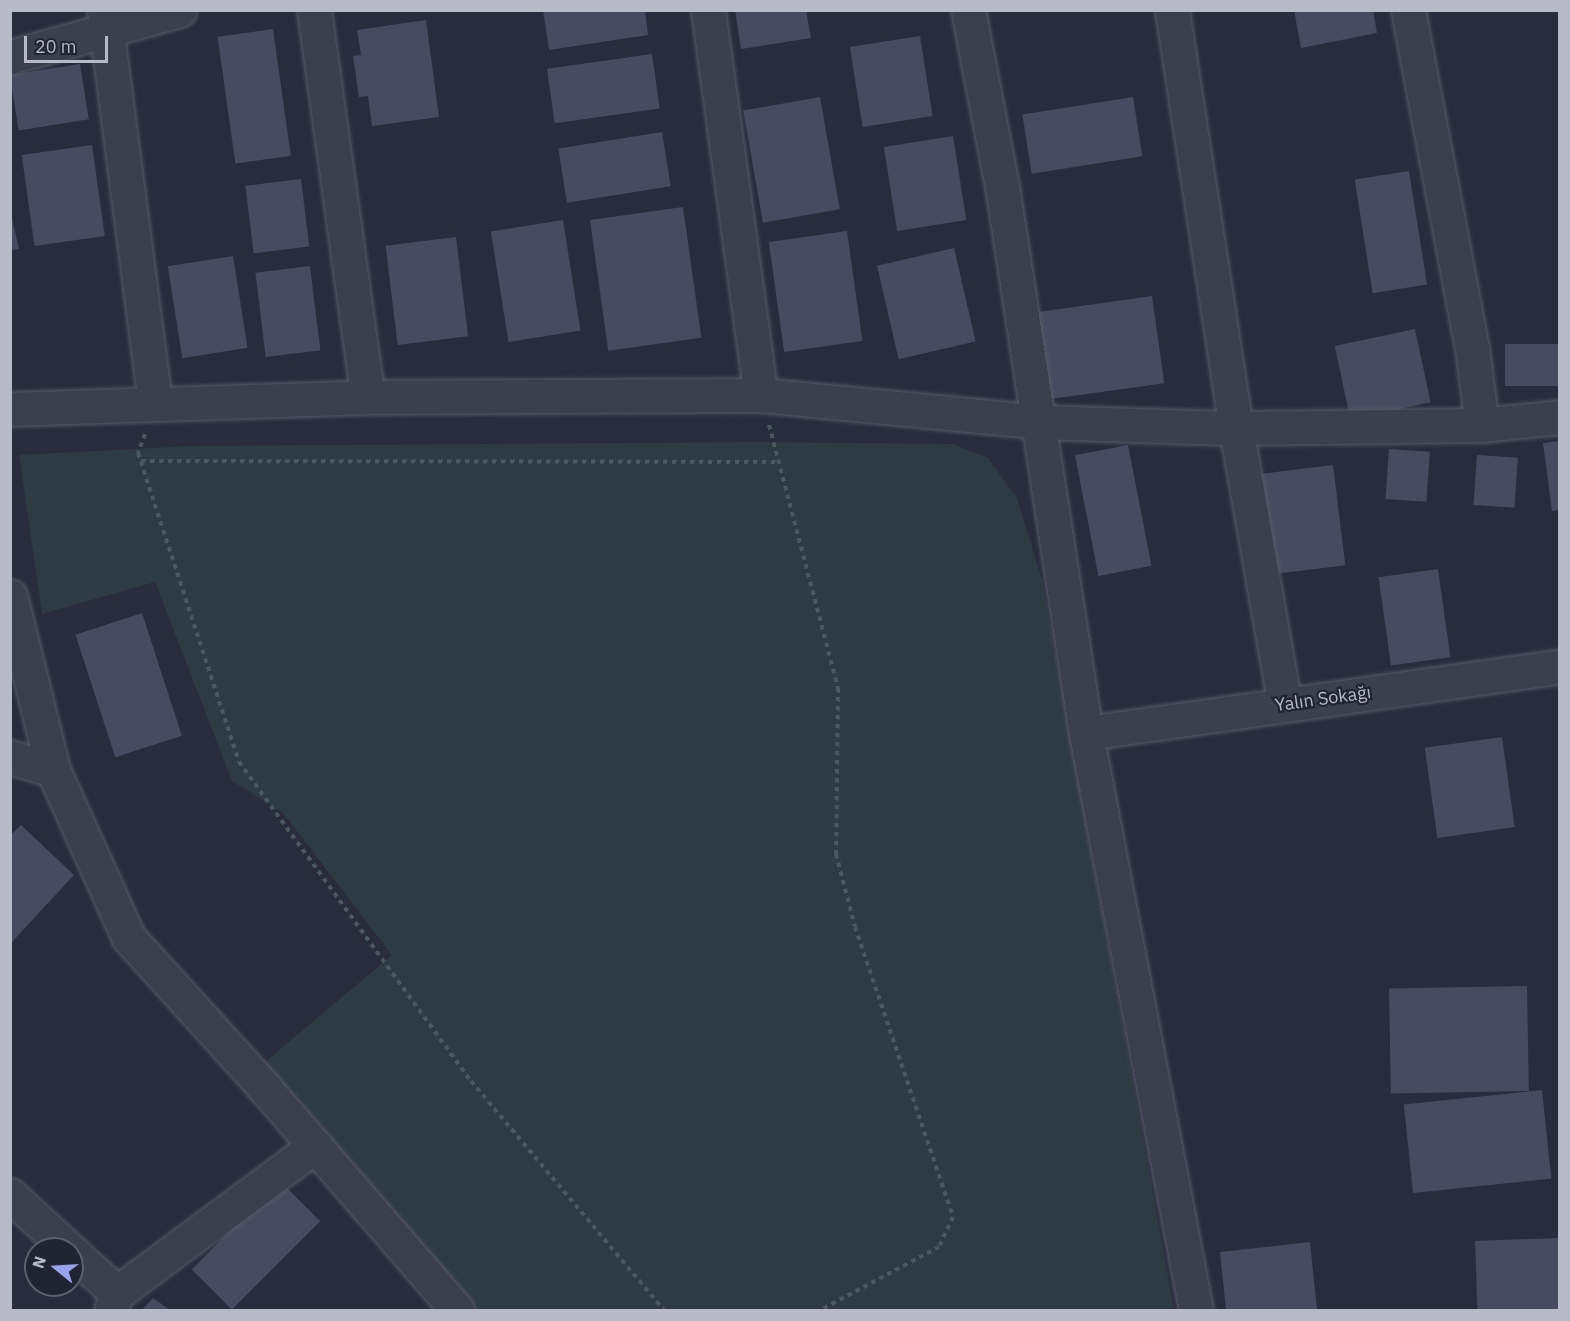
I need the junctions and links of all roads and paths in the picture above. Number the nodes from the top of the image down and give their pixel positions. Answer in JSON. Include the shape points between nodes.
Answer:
{"nodes":[{"id":1,"x":180,"y":10,"type":"edge"},
{"id":2,"x":314,"y":10,"type":"edge"},
{"id":3,"x":708,"y":10,"type":"edge"},
{"id":4,"x":968,"y":10,"type":"edge"},
{"id":5,"x":1172,"y":10,"type":"edge"},
{"id":6,"x":1408,"y":10,"type":"edge"},
{"id":7,"x":104,"y":20,"type":"edge"},
{"id":8,"x":10,"y":57,"type":"edge"},
{"id":9,"x":761,"y":395,"type":"junction"},
{"id":10,"x":368,"y":397,"type":"junction"},
{"id":11,"x":155,"y":403,"type":"junction"},
{"id":12,"x":10,"y":409,"type":"edge"},
{"id":13,"x":1560,"y":417,"type":"edge"},
{"id":14,"x":1041,"y":423,"type":"junction"},
{"id":15,"x":1482,"y":425,"type":"junction"},
{"id":16,"x":1236,"y":428,"type":"junction"},
{"id":17,"x":141,"y":461,"type":"junction"},
{"id":18,"x":778,"y":462,"type":"junction"},
{"id":19,"x":10,"y":596,"type":"edge"},
{"id":20,"x":1560,"y":666,"type":"edge"},
{"id":21,"x":1285,"y":705,"type":"junction"},
{"id":22,"x":1086,"y":733,"type":"junction"},
{"id":23,"x":10,"y":757,"type":"edge"},
{"id":24,"x":53,"y":770,"type":"junction"},
{"id":25,"x":315,"y":1146,"type":"junction"},
{"id":26,"x":10,"y":1195,"type":"edge"},
{"id":27,"x":57,"y":1237,"type":"edge"},
{"id":28,"x":84,"y":1266,"type":"edge"},
{"id":29,"x":114,"y":1302,"type":"edge"},
{"id":30,"x":457,"y":1311,"type":"edge"},
{"id":31,"x":664,"y":1311,"type":"edge"},
{"id":32,"x":820,"y":1311,"type":"edge"},
{"id":33,"x":1196,"y":1311,"type":"edge"}],
"edges":[{"from":1,"to":7,"type":"street"},
{"from":2,"to":10,"type":"street"},
{"from":3,"to":9,"type":"street"},
{"from":4,"to":14,"type":"street"},
{"from":5,"to":16,"type":"street"},
{"from":6,"to":15,"type":"street","via":[[1472,348]]},
{"from":7,"to":8,"type":"street"},
{"from":7,"to":11,"type":"street"},
{"from":9,"to":10,"type":"street"},
{"from":9,"to":14,"type":"street"},
{"from":9,"to":18,"type":"path"},
{"from":10,"to":11,"type":"street"},
{"from":11,"to":12,"type":"street"},
{"from":11,"to":17,"type":"path","via":[[138,453]]},
{"from":13,"to":15,"type":"street"},
{"from":14,"to":16,"type":"street"},
{"from":14,"to":22,"type":"street"},
{"from":15,"to":16,"type":"street"},
{"from":16,"to":21,"type":"street"},
{"from":17,"to":18,"type":"path"},
{"from":17,"to":31,"type":"path","via":[[238,762],[471,1081]]},
{"from":18,"to":32,"type":"path","via":[[838,688],[836,854],[855,927],[953,1217],[939,1247]]},
{"from":19,"to":24,"type":"street"},
{"from":20,"to":21,"type":"street","name":"Yalın Sokağı"},
{"from":21,"to":22,"type":"street","name":"Yalın Sokağı"},
{"from":22,"to":33,"type":"street"},
{"from":23,"to":24,"type":"street"},
{"from":24,"to":25,"type":"street","via":[[129,938]]},
{"from":25,"to":29,"type":"street"},
{"from":25,"to":30,"type":"street"},
{"from":26,"to":27,"type":"street"},
{"from":28,"to":29,"type":"street"}]}
